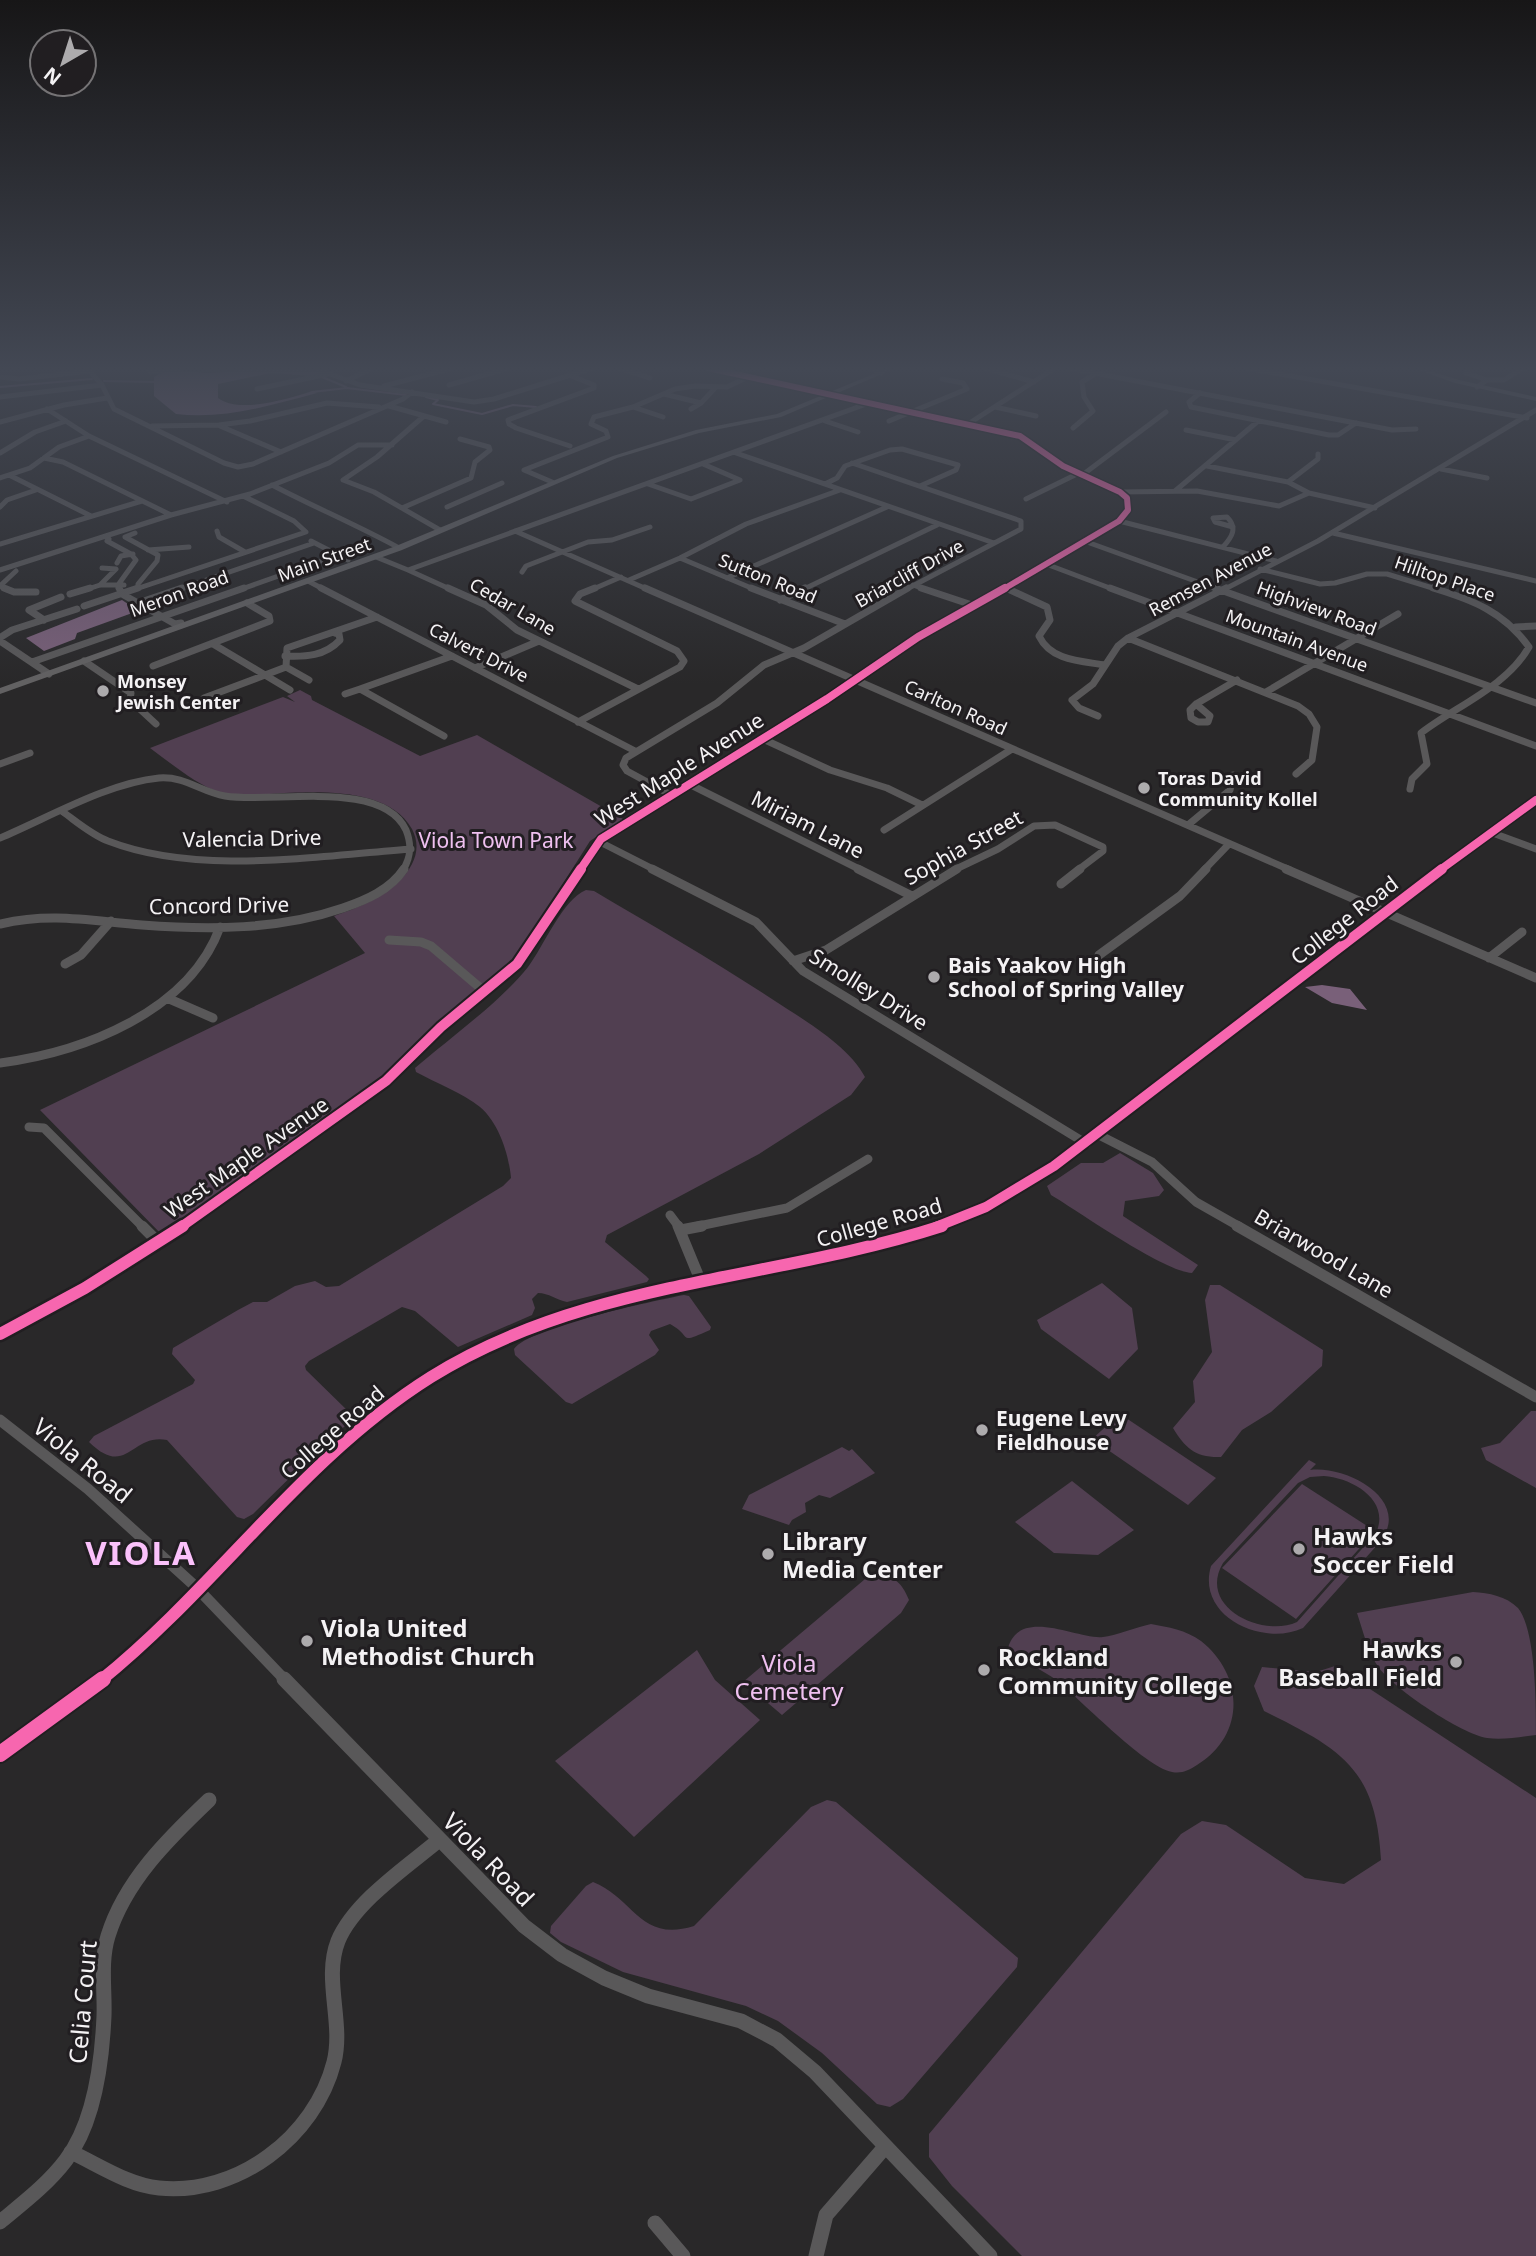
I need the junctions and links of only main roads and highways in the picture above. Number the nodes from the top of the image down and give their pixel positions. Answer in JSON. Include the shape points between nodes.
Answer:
{"nodes":[{"id":1,"x":576,"y":473,"type":"edge"},
{"id":2,"x":0,"y":691,"type":"edge"}],
"edges":[{"from":1,"to":2,"type":"main road","name":"Main Street","via":[[376,557]]}]}
